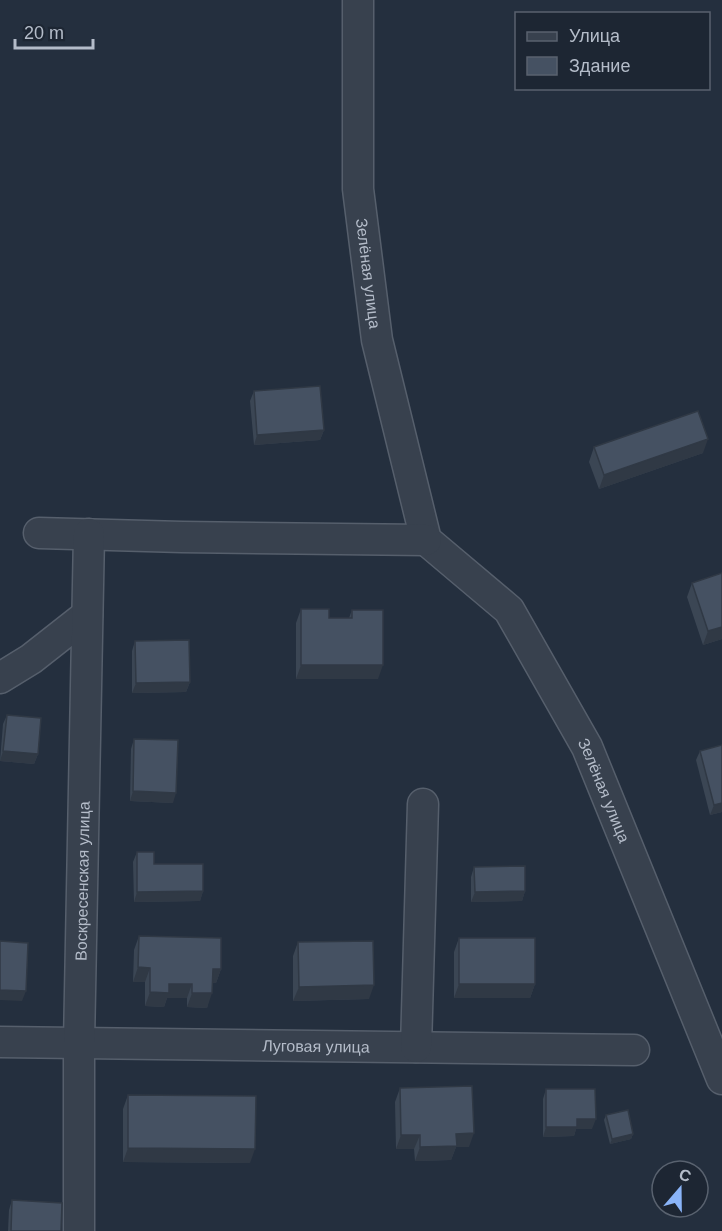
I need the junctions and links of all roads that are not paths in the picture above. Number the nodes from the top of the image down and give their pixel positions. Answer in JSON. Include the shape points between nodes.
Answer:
{"nodes":[{"id":1,"x":358,"y":0,"type":"edge"},
{"id":2,"x":39,"y":533,"type":"dead end"},
{"id":3,"x":89,"y":534,"type":"junction"},
{"id":4,"x":426,"y":540,"type":"junction"},
{"id":5,"x":87,"y":615,"type":"junction"},
{"id":6,"x":0,"y":678,"type":"edge"},
{"id":7,"x":423,"y":804,"type":"dead end"},
{"id":8,"x":0,"y":1042,"type":"edge"},
{"id":9,"x":79,"y":1043,"type":"junction"},
{"id":10,"x":416,"y":1047,"type":"junction"},
{"id":11,"x":634,"y":1050,"type":"dead end"},
{"id":12,"x":722,"y":1079,"type":"edge"},
{"id":13,"x":79,"y":1231,"type":"edge"}],
"edges":[{"from":1,"to":4,"type":"street","name":"Зелёная улица","via":[[358,189],[377,340]]},
{"from":2,"to":3,"type":"street"},
{"from":3,"to":4,"type":"street"},
{"from":3,"to":5,"type":"street","name":"Воскресенская улица"},
{"from":4,"to":12,"type":"street","name":"Зелёная улица","via":[[509,610],[587,747]]},
{"from":5,"to":6,"type":"street"},
{"from":5,"to":9,"type":"street","name":"Воскресенская улица"},
{"from":7,"to":10,"type":"street"},
{"from":8,"to":9,"type":"street","name":"Луговая улица"},
{"from":9,"to":10,"type":"street","name":"Луговая улица"},
{"from":9,"to":13,"type":"street","name":"Воскресенская улица"},
{"from":10,"to":11,"type":"street","name":"Луговая улица"}]}
